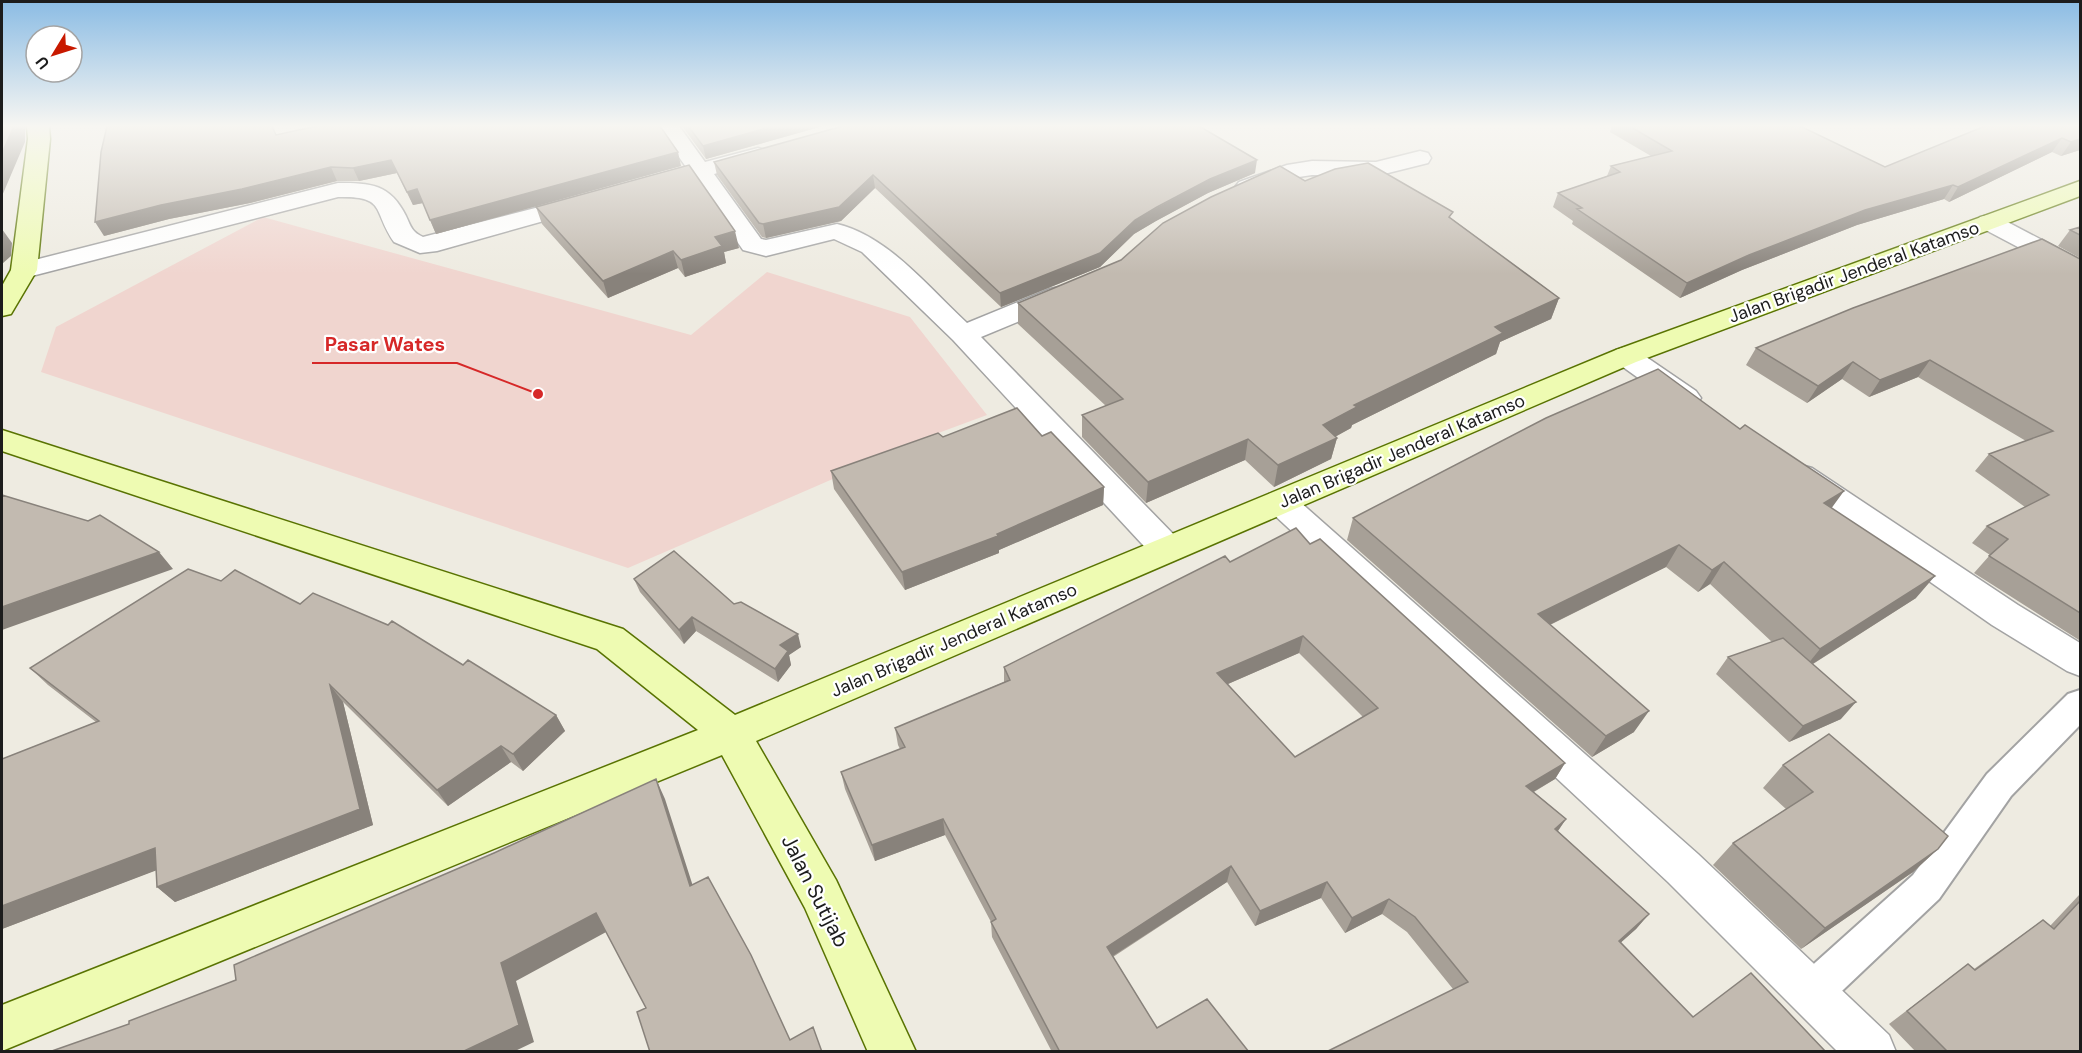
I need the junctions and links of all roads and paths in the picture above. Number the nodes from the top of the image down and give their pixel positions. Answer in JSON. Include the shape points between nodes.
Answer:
{"nodes":[{"id":1,"x":35,"y":175,"type":"edge"},
{"id":2,"x":681,"y":175,"type":"edge"},
{"id":3,"x":704,"y":175,"type":"edge"},
{"id":4,"x":1279,"y":175,"type":"edge"},
{"id":5,"x":2080,"y":188,"type":"edge"},
{"id":6,"x":1225,"y":197,"type":"edge"},
{"id":7,"x":1989,"y":222,"type":"junction"},
{"id":8,"x":24,"y":270,"type":"junction"},
{"id":9,"x":2080,"y":270,"type":"edge"},
{"id":10,"x":1079,"y":287,"type":"edge"},
{"id":11,"x":2,"y":308,"type":"edge"},
{"id":12,"x":963,"y":334,"type":"junction"},
{"id":13,"x":1626,"y":356,"type":"junction"},
{"id":14,"x":1713,"y":416,"type":"edge"},
{"id":15,"x":2,"y":441,"type":"edge"},
{"id":16,"x":1782,"y":463,"type":"edge"},
{"id":17,"x":1280,"y":502,"type":"junction"},
{"id":18,"x":1167,"y":549,"type":"junction"},
{"id":19,"x":2080,"y":661,"type":"edge"},
{"id":20,"x":2080,"y":704,"type":"edge"},
{"id":21,"x":731,"y":734,"type":"junction"},
{"id":22,"x":1811,"y":993,"type":"junction"},
{"id":23,"x":2,"y":1028,"type":"edge"},
{"id":24,"x":892,"y":1052,"type":"edge"},
{"id":25,"x":1872,"y":1052,"type":"edge"}],
"edges":[{"from":1,"to":8,"type":"main road"},
{"from":2,"to":8,"type":"street","via":[[420,245],[404,237],[381,195],[338,190]]},
{"from":3,"to":12,"type":"street","via":[[752,245],[766,248],[837,231],[857,239]]},
{"from":4,"to":6,"type":"street"},
{"from":5,"to":7,"type":"main road","name":"Jalan Brigadir Jenderal Katamso"},
{"from":7,"to":9,"type":"street"},
{"from":7,"to":13,"type":"main road","name":"Jalan Brigadir Jenderal Katamso"},
{"from":8,"to":11,"type":"main road"},
{"from":10,"to":12,"type":"street"},
{"from":12,"to":18,"type":"street"},
{"from":13,"to":14,"type":"street"},
{"from":13,"to":17,"type":"main road","name":"Jalan Brigadir Jenderal Katamso"},
{"from":15,"to":21,"type":"main road","via":[[610,639]]},
{"from":16,"to":19,"type":"street","via":[[2005,615]]},
{"from":17,"to":18,"type":"main road","name":"Jalan Brigadir Jenderal Katamso"},
{"from":17,"to":22,"type":"street","via":[[1683,868]]},
{"from":18,"to":21,"type":"main road","name":"Jalan Brigadir Jenderal Katamso"},
{"from":20,"to":22,"type":"lane","via":[[1999,785],[1926,887]]},
{"from":21,"to":23,"type":"main road","name":"Jalan Brigadir Jenderal Katamso"},
{"from":21,"to":24,"type":"main road","name":"Jalan Sutijab","via":[[821,894]]},
{"from":22,"to":25,"type":"street"}]}
